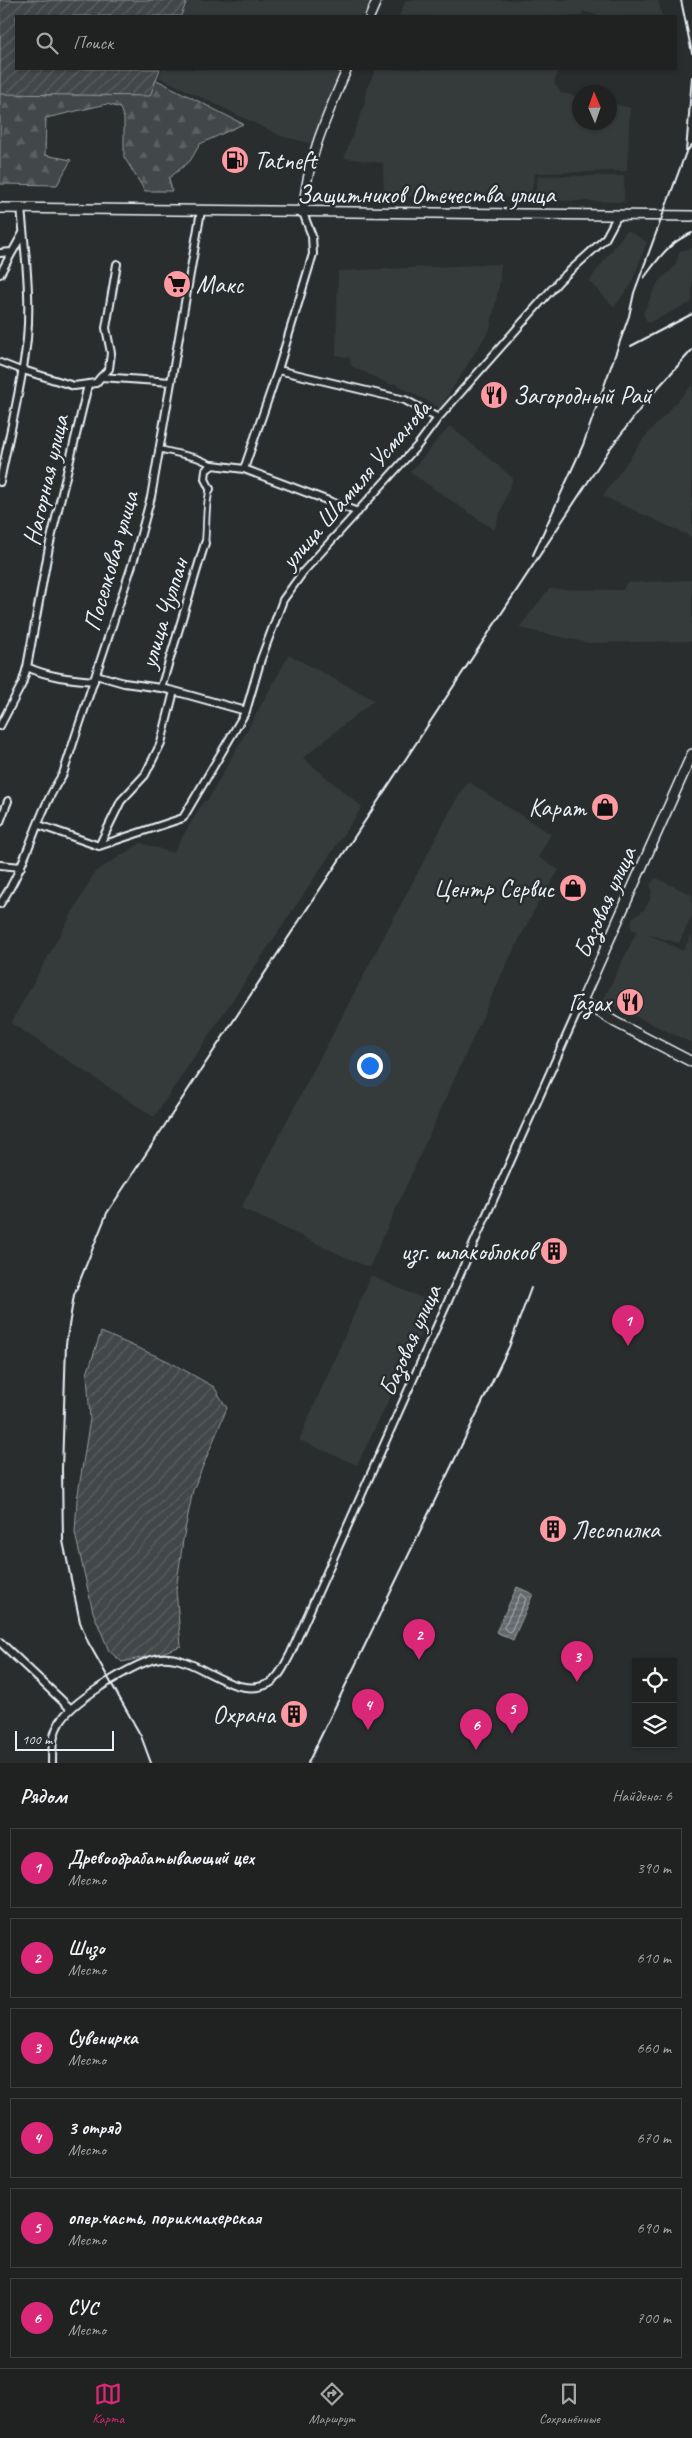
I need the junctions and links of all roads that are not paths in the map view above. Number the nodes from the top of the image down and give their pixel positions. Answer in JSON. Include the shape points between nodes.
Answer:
{"nodes":[{"id":1,"x":377,"y":0,"type":"edge"},
{"id":2,"x":370,"y":15,"type":"edge"},
{"id":3,"x":347,"y":70,"type":"edge"},
{"id":4,"x":0,"y":208,"type":"edge"},
{"id":5,"x":22,"y":208,"type":"junction"},
{"id":6,"x":201,"y":211,"type":"junction"},
{"id":7,"x":303,"y":213,"type":"junction"},
{"id":8,"x":618,"y":215,"type":"junction"},
{"id":9,"x":692,"y":216,"type":"edge"},
{"id":10,"x":23,"y":232,"type":"junction"},
{"id":11,"x":11,"y":252,"type":"junction"},
{"id":12,"x":0,"y":253,"type":"edge"},
{"id":13,"x":117,"y":264,"type":"dead end"},
{"id":14,"x":0,"y":274,"type":"edge"},
{"id":15,"x":0,"y":362,"type":"edge"},
{"id":16,"x":23,"y":370,"type":"junction"},
{"id":17,"x":278,"y":370,"type":"junction"},
{"id":18,"x":100,"y":377,"type":"junction"},
{"id":19,"x":171,"y":382,"type":"junction"},
{"id":20,"x":88,"y":385,"type":"junction"},
{"id":21,"x":438,"y":418,"type":"junction"},
{"id":22,"x":159,"y":449,"type":"junction"},
{"id":23,"x":213,"y":465,"type":"junction"},
{"id":24,"x":244,"y":469,"type":"junction"},
{"id":25,"x":0,"y":482,"type":"edge"},
{"id":26,"x":210,"y":488,"type":"joint"},
{"id":27,"x":358,"y":512,"type":"junction"},
{"id":28,"x":205,"y":543,"type":"joint"},
{"id":29,"x":27,"y":667,"type":"junction"},
{"id":30,"x":95,"y":678,"type":"junction"},
{"id":31,"x":161,"y":688,"type":"junction"},
{"id":32,"x":174,"y":691,"type":"junction"},
{"id":33,"x":246,"y":711,"type":"junction"},
{"id":34,"x":0,"y":726,"type":"edge"},
{"id":35,"x":692,"y":754,"type":"edge"},
{"id":36,"x":8,"y":801,"type":"dead end"},
{"id":37,"x":0,"y":822,"type":"edge"},
{"id":38,"x":39,"y":824,"type":"junction"},
{"id":39,"x":99,"y":846,"type":"junction"},
{"id":40,"x":0,"y":865,"type":"edge"},
{"id":41,"x":21,"y":867,"type":"junction"},
{"id":42,"x":0,"y":904,"type":"edge"},
{"id":43,"x":582,"y":1001,"type":"junction"},
{"id":44,"x":692,"y":1062,"type":"edge"},
{"id":45,"x":0,"y":1642,"type":"edge"},
{"id":46,"x":71,"y":1708,"type":"junction"},
{"id":47,"x":52,"y":1763,"type":"edge"}],
"edges":[{"from":1,"to":2,"type":"street"},
{"from":3,"to":7,"type":"street","via":[[311,161]]},
{"from":4,"to":5,"type":"main road","name":"Защитников Отечества улица"},
{"from":5,"to":6,"type":"main road","name":"Защитников Отечества улица"},
{"from":5,"to":10,"type":"street"},
{"from":6,"to":7,"type":"main road","name":"Защитников Отечества улица"},
{"from":6,"to":19,"type":"street","name":"Поселковая улица"},
{"from":7,"to":8,"type":"main road","name":"Защитников Отечества улица"},
{"from":7,"to":17,"type":"street","via":[[312,236],[313,254]]},
{"from":8,"to":9,"type":"main road","name":"Защитников Отечества улица"},
{"from":8,"to":21,"type":"street","name":"улица Шамиля Усманова","via":[[605,239],[560,280]]},
{"from":10,"to":11,"type":"street"},
{"from":10,"to":16,"type":"street","via":[[28,293]]},
{"from":11,"to":12,"type":"street"},
{"from":11,"to":14,"type":"street"},
{"from":13,"to":18,"type":"street","via":[[106,328],[111,353],[109,370]]},
{"from":15,"to":16,"type":"street"},
{"from":16,"to":20,"type":"street","via":[[67,384]]},
{"from":16,"to":25,"type":"street"},
{"from":17,"to":21,"type":"street","via":[[405,400]]},
{"from":17,"to":24,"type":"street"},
{"from":18,"to":19,"type":"street"},
{"from":18,"to":20,"type":"street","via":[[96,383]]},
{"from":19,"to":22,"type":"street","name":"Поселковая улица"},
{"from":20,"to":29,"type":"street","name":"Нагорная улица","via":[[50,547]]},
{"from":21,"to":27,"type":"street","name":"улица Шамиля Усманова"},
{"from":22,"to":23,"type":"street"},
{"from":22,"to":30,"type":"street","name":"Поселковая улица","via":[[151,497],[135,556]]},
{"from":23,"to":24,"type":"street"},
{"from":23,"to":26,"type":"street","via":[[206,470],[205,479]]},
{"from":24,"to":27,"type":"street"},
{"from":26,"to":28,"type":"street"},
{"from":27,"to":33,"type":"street","name":"улица Шамиля Усманова","via":[[303,572],[283,600]]},
{"from":28,"to":31,"type":"street","name":"улица Чулпан"},
{"from":29,"to":30,"type":"street","via":[[60,678]]},
{"from":29,"to":34,"type":"street","name":"Нагорная улица","via":[[22,684]]},
{"from":30,"to":31,"type":"street"},
{"from":30,"to":38,"type":"street","name":"Поселковая улица","via":[[63,774],[44,806]]},
{"from":31,"to":32,"type":"street","name":"улица Чулпан"},
{"from":32,"to":33,"type":"street"},
{"from":32,"to":39,"type":"street","name":"улица Чулпан","via":[[161,743],[145,776],[121,802]]},
{"from":33,"to":39,"type":"street","name":"улица Шамиля Усманова","via":[[183,818]]},
{"from":35,"to":43,"type":"main road","name":"Базовая улица"},
{"from":36,"to":37,"type":"street"},
{"from":38,"to":39,"type":"street"},
{"from":38,"to":41,"type":"street","name":"Поселковая улица"},
{"from":40,"to":41,"type":"street"},
{"from":41,"to":42,"type":"street","name":"Поселковая улица"},
{"from":43,"to":44,"type":"main road"},
{"from":43,"to":46,"type":"street","name":"Базовая улица","via":[[290,1656],[278,1676],[270,1683],[242,1686],[230,1684],[182,1659],[160,1658],[137,1666]]},
{"from":45,"to":46,"type":"street"},
{"from":46,"to":47,"type":"street","name":"Базовая улица","via":[[52,1740]]}]}
